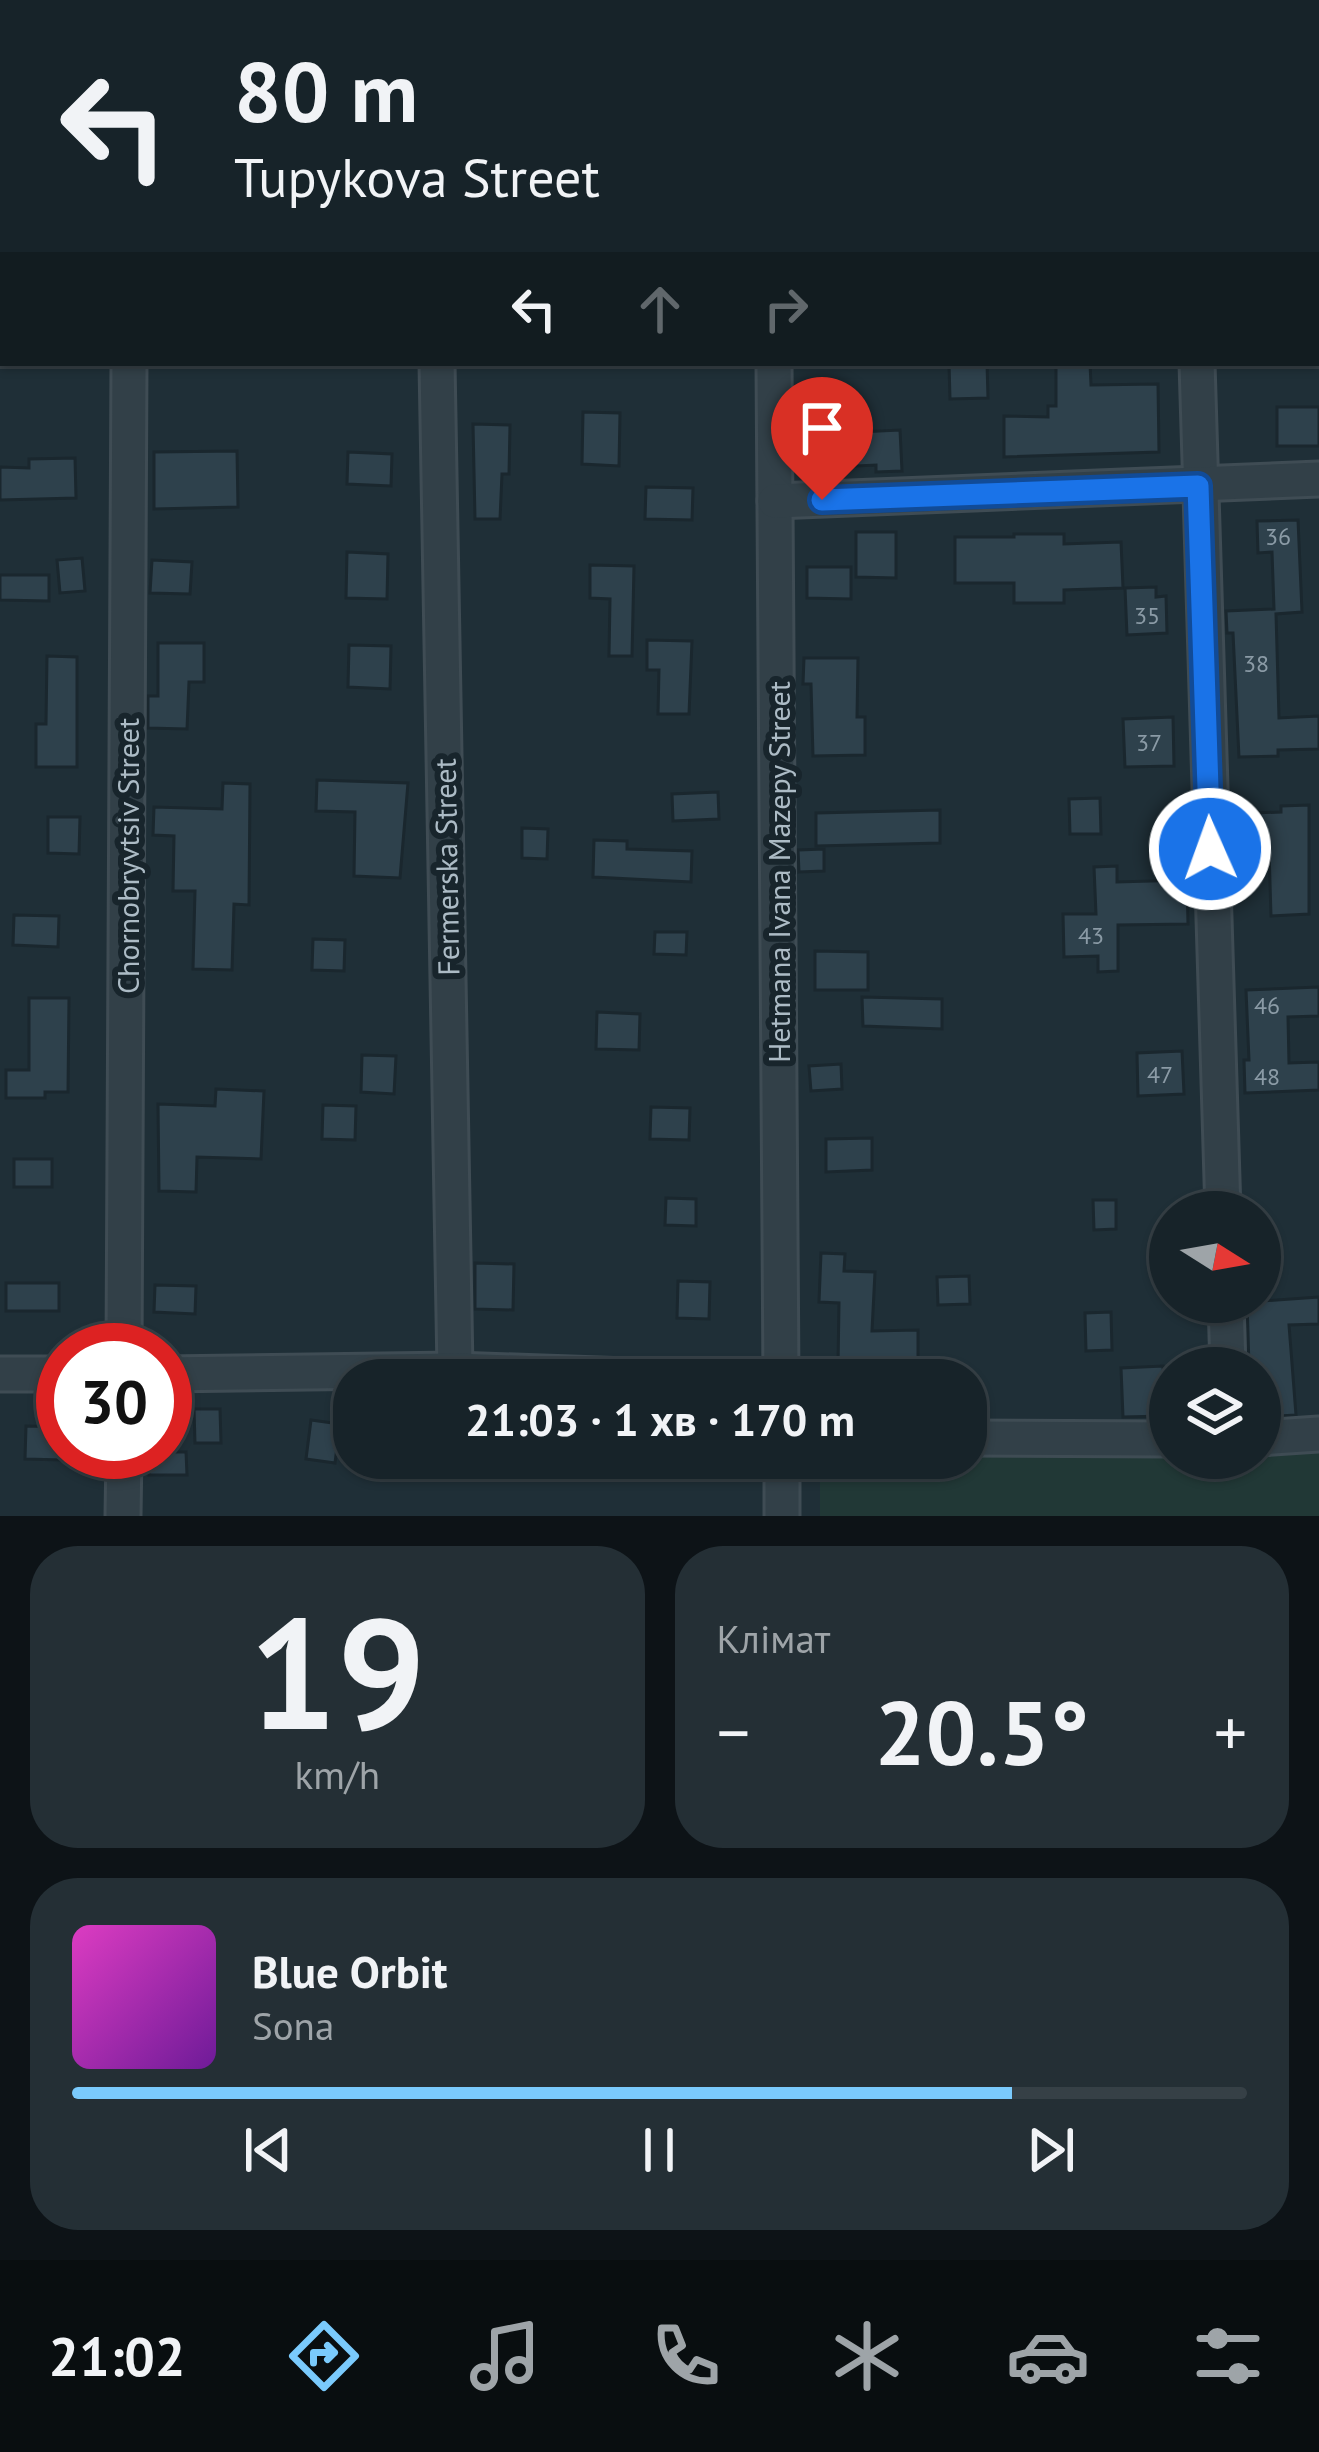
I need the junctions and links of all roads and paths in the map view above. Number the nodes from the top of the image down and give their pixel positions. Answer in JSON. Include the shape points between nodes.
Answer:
{"nodes":[{"id":1,"x":129,"y":366,"type":"edge"},
{"id":2,"x":437,"y":366,"type":"edge"},
{"id":3,"x":774,"y":366,"type":"edge"},
{"id":4,"x":1197,"y":366,"type":"edge"},
{"id":5,"x":1319,"y":479,"type":"edge"},
{"id":6,"x":1198,"y":486,"type":"junction"},
{"id":7,"x":775,"y":501,"type":"junction"},
{"id":8,"x":1221,"y":1191,"type":"edge"},
{"id":9,"x":124,"y":1323,"type":"edge"},
{"id":10,"x":455,"y":1359,"type":"edge"},
{"id":11,"x":781,"y":1359,"type":"edge"},
{"id":12,"x":333,"y":1372,"type":"edge"},
{"id":13,"x":0,"y":1374,"type":"edge"},
{"id":14,"x":36,"y":1374,"type":"edge"},
{"id":15,"x":192,"y":1374,"type":"edge"},
{"id":16,"x":1319,"y":1434,"type":"edge"},
{"id":17,"x":1281,"y":1437,"type":"edge"},
{"id":18,"x":987,"y":1438,"type":"edge"},
{"id":19,"x":1149,"y":1439,"type":"edge"},
{"id":20,"x":124,"y":1479,"type":"edge"},
{"id":21,"x":782,"y":1479,"type":"edge"},
{"id":22,"x":124,"y":1516,"type":"edge"},
{"id":23,"x":782,"y":1516,"type":"edge"}],
"edges":[{"from":1,"to":9,"type":"street","name":"Chornobryvtsiv Street"},
{"from":2,"to":10,"type":"street","name":"Fermerska Street"},
{"from":3,"to":7,"type":"street","name":"Hetmana Ivana Mazepy Street"},
{"from":4,"to":6,"type":"street"},
{"from":5,"to":6,"type":"street"},
{"from":6,"to":7,"type":"street"},
{"from":6,"to":8,"type":"street"},
{"from":7,"to":11,"type":"street","name":"Hetmana Ivana Mazepy Street"},
{"from":12,"to":15,"type":"street"},
{"from":13,"to":14,"type":"street"},
{"from":16,"to":17,"type":"street"},
{"from":18,"to":19,"type":"street"},
{"from":20,"to":22,"type":"street"},
{"from":21,"to":23,"type":"street"}]}
